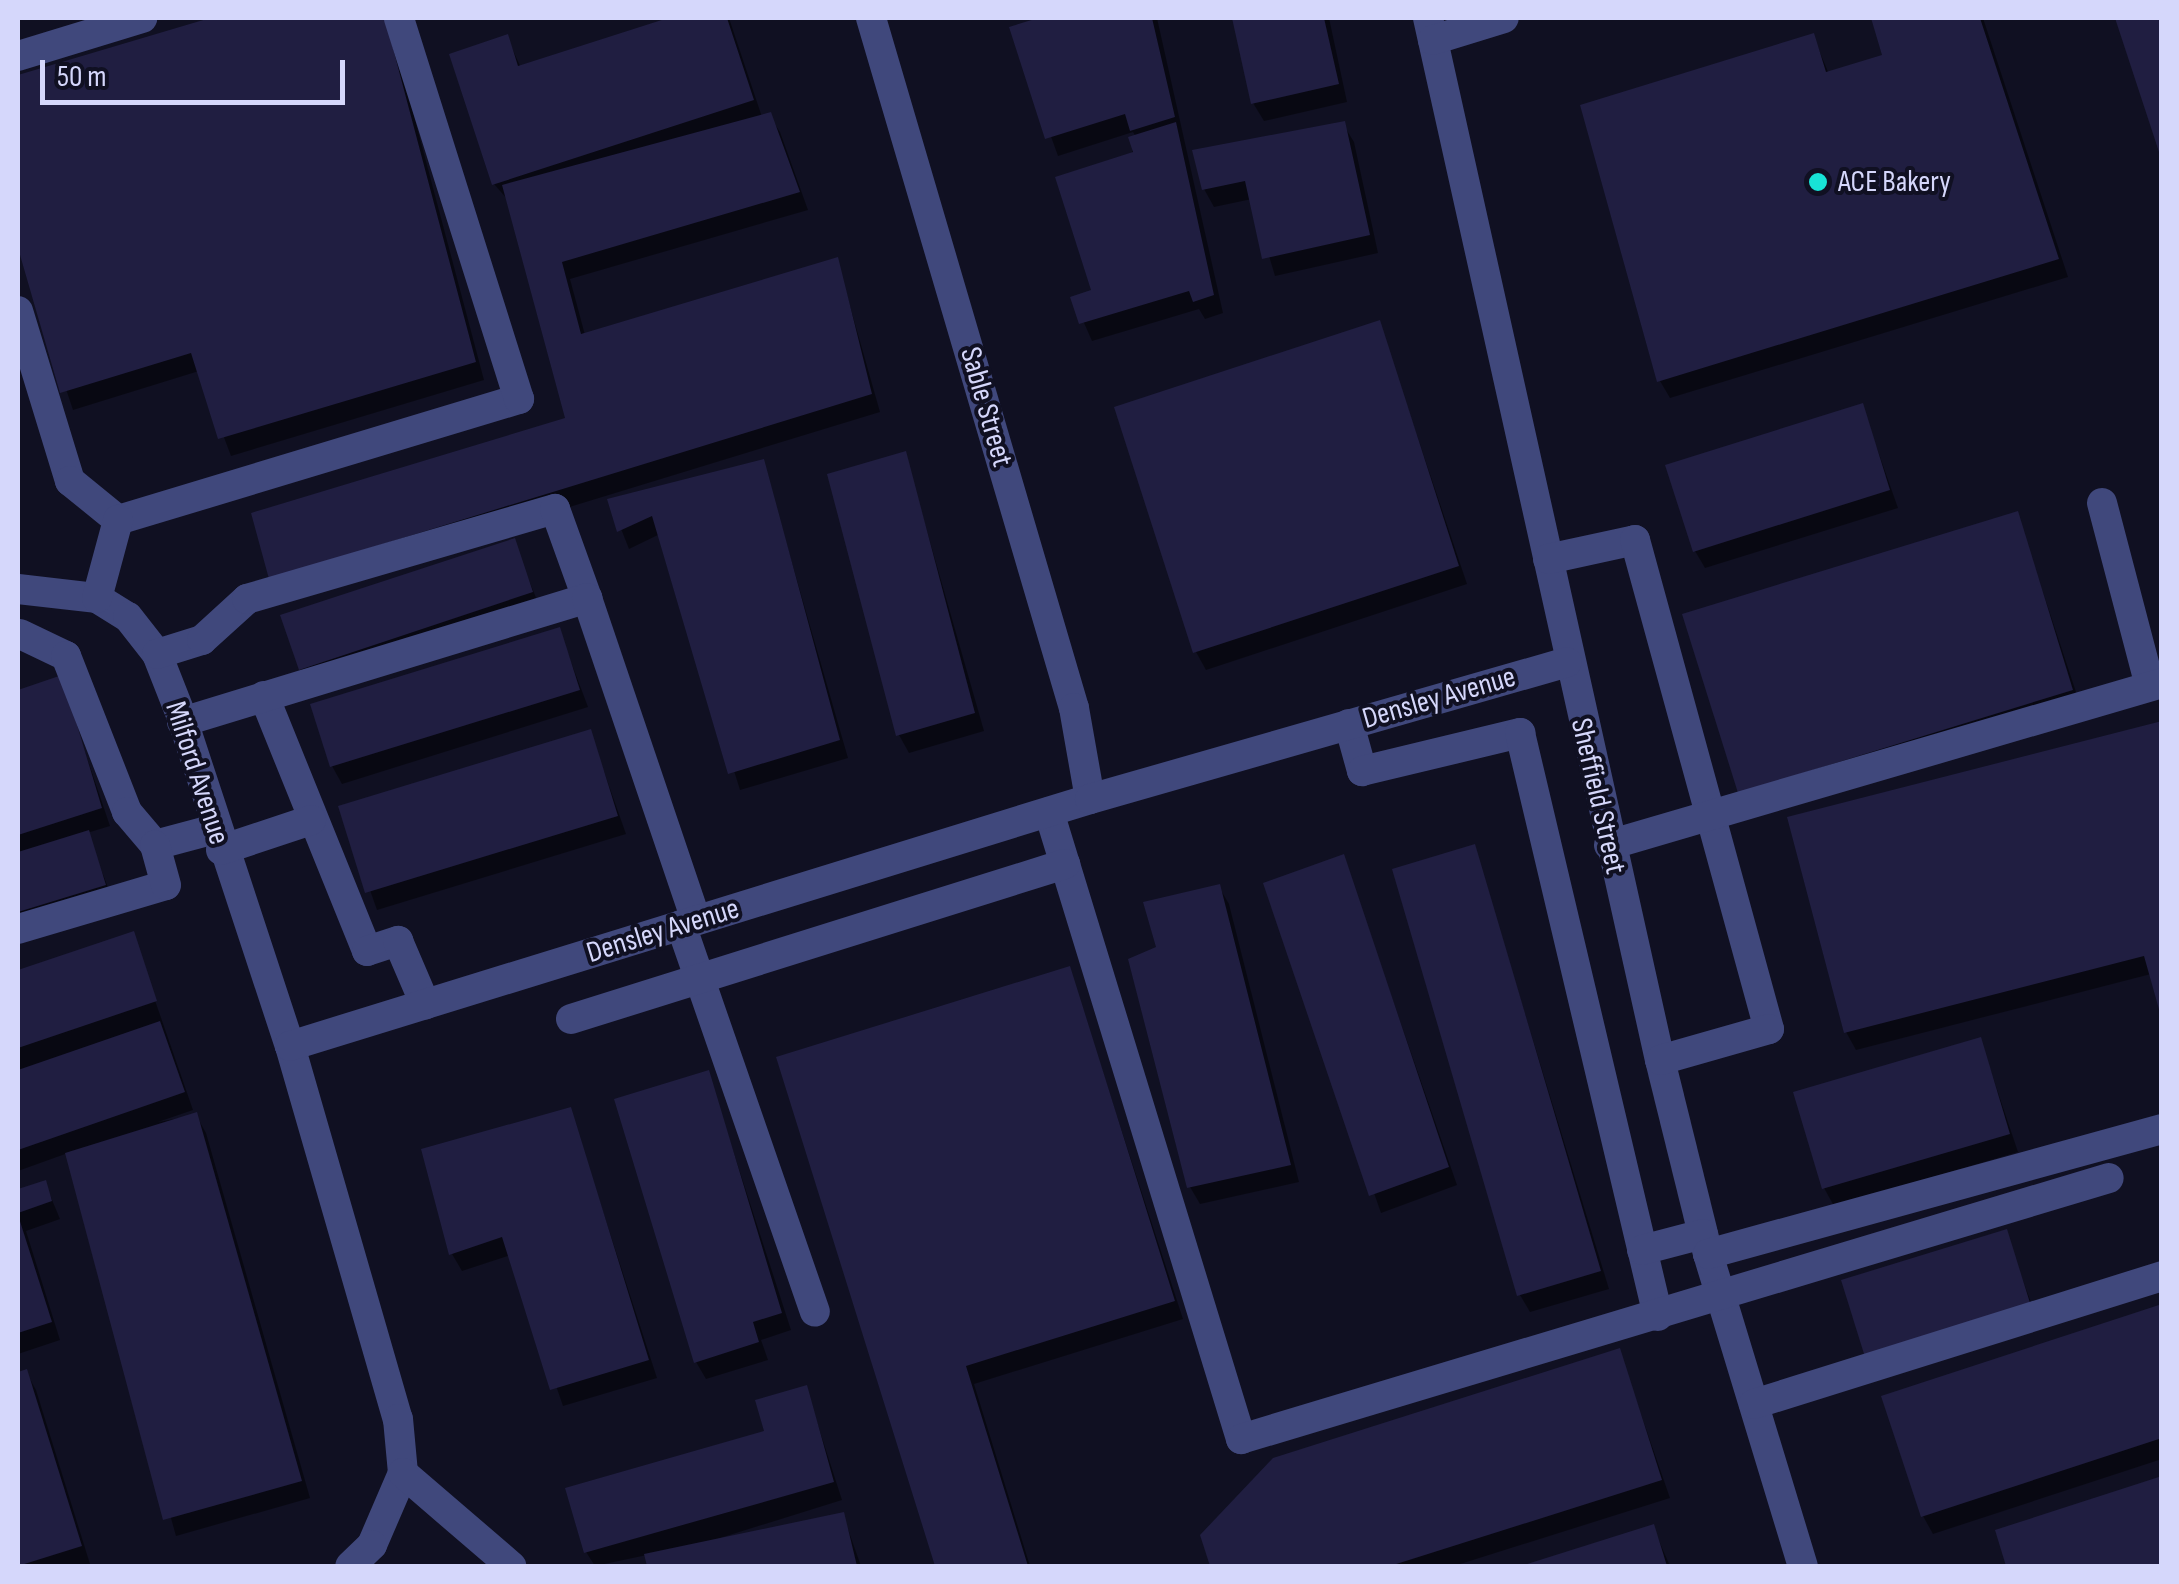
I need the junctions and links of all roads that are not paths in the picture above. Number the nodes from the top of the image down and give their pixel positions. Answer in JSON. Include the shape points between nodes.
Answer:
{"nodes":[{"id":1,"x":142,"y":18,"type":"edge"},
{"id":2,"x":399,"y":18,"type":"edge"},
{"id":3,"x":870,"y":18,"type":"edge"},
{"id":4,"x":1504,"y":18,"type":"edge"},
{"id":5,"x":1430,"y":28,"type":"edge"},
{"id":6,"x":18,"y":56,"type":"edge"},
{"id":7,"x":18,"y":311,"type":"edge"},
{"id":8,"x":2102,"y":503,"type":"dead end"},
{"id":9,"x":118,"y":520,"type":"junction"},
{"id":10,"x":1548,"y":558,"type":"junction"},
{"id":11,"x":18,"y":589,"type":"edge"},
{"id":12,"x":97,"y":598,"type":"junction"},
{"id":13,"x":586,"y":598,"type":"junction"},
{"id":14,"x":18,"y":631,"type":"edge"},
{"id":15,"x":157,"y":654,"type":"junction"},
{"id":16,"x":1567,"y":662,"type":"junction"},
{"id":17,"x":2156,"y":685,"type":"edge"},
{"id":18,"x":264,"y":696,"type":"junction"},
{"id":19,"x":182,"y":722,"type":"junction"},
{"id":20,"x":1349,"y":724,"type":"junction"},
{"id":21,"x":1090,"y":799,"type":"junction"},
{"id":22,"x":1049,"y":812,"type":"junction"},
{"id":23,"x":1710,"y":817,"type":"junction"},
{"id":24,"x":311,"y":820,"type":"junction"},
{"id":25,"x":218,"y":839,"type":"junction"},
{"id":26,"x":1609,"y":845,"type":"junction"},
{"id":27,"x":154,"y":846,"type":"junction"},
{"id":28,"x":1066,"y":864,"type":"junction"},
{"id":29,"x":688,"y":923,"type":"junction"},
{"id":30,"x":18,"y":929,"type":"edge"},
{"id":31,"x":701,"y":978,"type":"junction"},
{"id":32,"x":426,"y":1004,"type":"junction"},
{"id":33,"x":571,"y":1019,"type":"dead end"},
{"id":34,"x":290,"y":1046,"type":"junction"},
{"id":35,"x":1660,"y":1060,"type":"junction"},
{"id":36,"x":2162,"y":1129,"type":"edge"},
{"id":37,"x":2110,"y":1178,"type":"dead end"},
{"id":38,"x":1705,"y":1244,"type":"junction"},
{"id":39,"x":1642,"y":1250,"type":"junction"},
{"id":40,"x":2162,"y":1276,"type":"edge"},
{"id":41,"x":1721,"y":1297,"type":"junction"},
{"id":42,"x":815,"y":1310,"type":"dead end"},
{"id":43,"x":1658,"y":1316,"type":"junction"},
{"id":44,"x":1754,"y":1404,"type":"junction"},
{"id":45,"x":404,"y":1473,"type":"junction"},
{"id":46,"x":473,"y":1533,"type":"junction"},
{"id":47,"x":362,"y":1561,"type":"edge"},
{"id":48,"x":483,"y":1566,"type":"edge"},
{"id":49,"x":511,"y":1566,"type":"edge"},
{"id":50,"x":1804,"y":1566,"type":"edge"}],
"edges":[{"from":1,"to":6,"type":"street"},
{"from":2,"to":9,"type":"street","via":[[520,399]]},
{"from":3,"to":21,"type":"street","name":"Sable Street","via":[[1074,708]]},
{"from":4,"to":5,"type":"street"},
{"from":5,"to":10,"type":"street","name":"Sheffield Street"},
{"from":7,"to":9,"type":"street","via":[[70,481]]},
{"from":8,"to":17,"type":"street"},
{"from":9,"to":12,"type":"street"},
{"from":10,"to":16,"type":"street","name":"Sheffield Street"},
{"from":10,"to":23,"type":"street","via":[[1636,540]]},
{"from":11,"to":12,"type":"street"},
{"from":12,"to":15,"type":"street","name":"Milford Avenue","via":[[128,617]]},
{"from":13,"to":15,"type":"street","via":[[555,509],[247,599],[202,640]]},
{"from":13,"to":18,"type":"street"},
{"from":13,"to":29,"type":"street"},
{"from":14,"to":27,"type":"street","via":[[66,656],[127,812]]},
{"from":15,"to":19,"type":"street","name":"Milford Avenue"},
{"from":16,"to":20,"type":"street","name":"Densley Avenue"},
{"from":16,"to":26,"type":"street","name":"Sheffield Street"},
{"from":17,"to":23,"type":"street"},
{"from":18,"to":19,"type":"street"},
{"from":18,"to":24,"type":"street"},
{"from":19,"to":25,"type":"street","name":"Milford Avenue"},
{"from":20,"to":21,"type":"street","name":"Densley Avenue"},
{"from":20,"to":39,"type":"street","via":[[1362,770],[1520,734]]},
{"from":21,"to":22,"type":"street","name":"Densley Avenue"},
{"from":22,"to":28,"type":"street"},
{"from":22,"to":29,"type":"street","name":"Densley Avenue"},
{"from":23,"to":26,"type":"street"},
{"from":23,"to":35,"type":"street","via":[[1768,1029]]},
{"from":24,"to":25,"type":"street"},
{"from":24,"to":32,"type":"street","via":[[367,952],[398,941]]},
{"from":25,"to":27,"type":"street"},
{"from":25,"to":34,"type":"street","name":"Milford Avenue"},
{"from":26,"to":35,"type":"street","name":"Sheffield Street"},
{"from":27,"to":30,"type":"street","via":[[166,885]]},
{"from":28,"to":31,"type":"street"},
{"from":28,"to":43,"type":"street","via":[[1241,1440]]},
{"from":29,"to":31,"type":"street"},
{"from":29,"to":32,"type":"street","name":"Densley Avenue"},
{"from":31,"to":33,"type":"street"},
{"from":31,"to":42,"type":"street"},
{"from":32,"to":34,"type":"street","name":"Densley Avenue"},
{"from":34,"to":45,"type":"street","via":[[387,1375]]},
{"from":35,"to":38,"type":"street","name":"Sheffield Street"},
{"from":36,"to":38,"type":"street"},
{"from":37,"to":41,"type":"street"},
{"from":38,"to":39,"type":"street"},
{"from":38,"to":41,"type":"street","name":"Sheffield Street"},
{"from":39,"to":43,"type":"street"},
{"from":40,"to":44,"type":"street"},
{"from":41,"to":43,"type":"street"},
{"from":41,"to":44,"type":"street","name":"Sheffield Street"},
{"from":44,"to":50,"type":"street","name":"Sheffield Street"},
{"from":45,"to":46,"type":"street"},
{"from":45,"to":47,"type":"street"},
{"from":46,"to":48,"type":"street"},
{"from":46,"to":49,"type":"street"}]}
